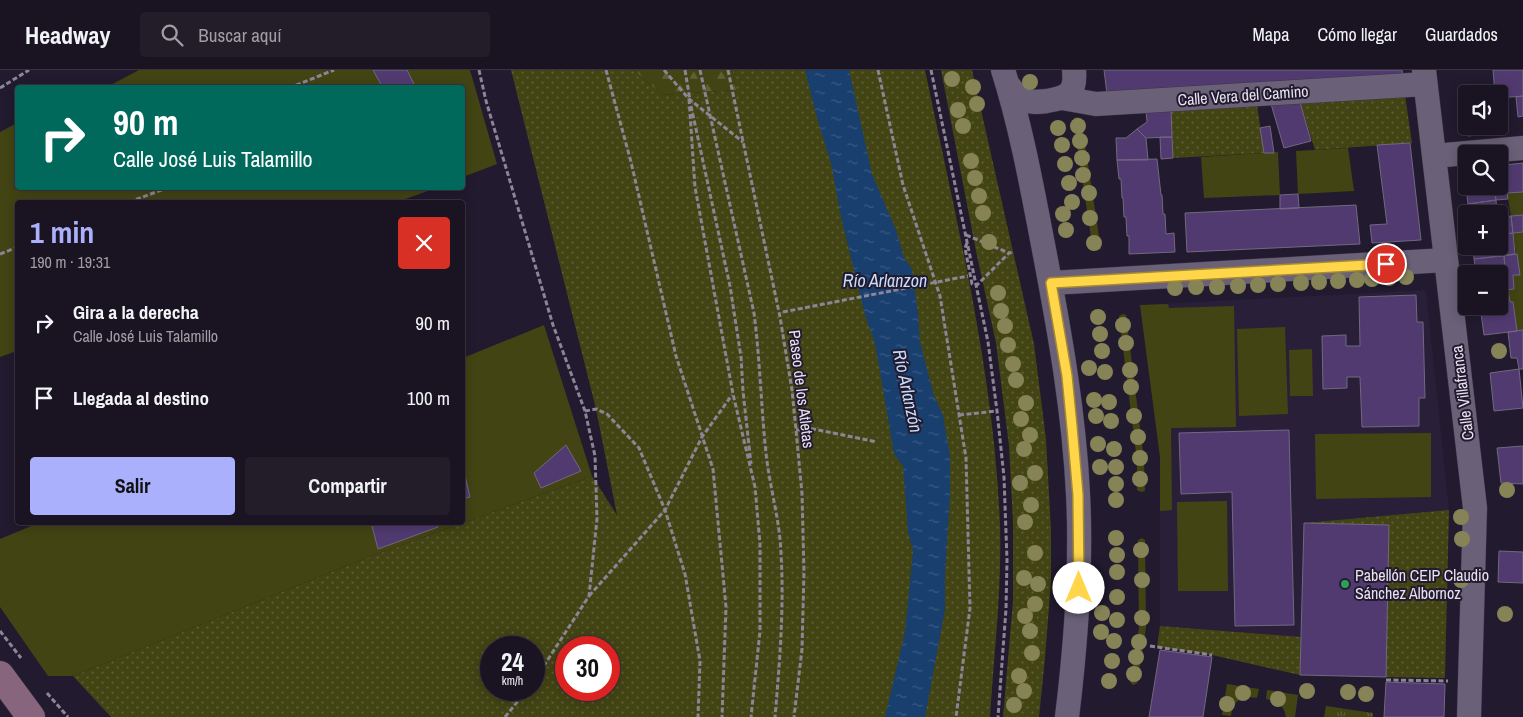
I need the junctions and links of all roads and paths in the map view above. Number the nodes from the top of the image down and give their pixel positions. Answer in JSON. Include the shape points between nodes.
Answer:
{"nodes":[{"id":1,"x":29,"y":70,"type":"edge"},
{"id":2,"x":334,"y":70,"type":"edge"},
{"id":3,"x":479,"y":70,"type":"edge"},
{"id":4,"x":606,"y":70,"type":"edge"},
{"id":5,"x":664,"y":70,"type":"edge"},
{"id":6,"x":685,"y":70,"type":"edge"},
{"id":7,"x":700,"y":70,"type":"edge"},
{"id":8,"x":728,"y":70,"type":"edge"},
{"id":9,"x":878,"y":70,"type":"edge"},
{"id":10,"x":931,"y":70,"type":"edge"},
{"id":11,"x":1074,"y":70,"type":"edge"},
{"id":12,"x":1425,"y":77,"type":"edge"},
{"id":13,"x":1006,"y":78,"type":"edge"},
{"id":14,"x":296,"y":85,"type":"edge"},
{"id":15,"x":0,"y":88,"type":"edge"},
{"id":16,"x":689,"y":99,"type":"junction"},
{"id":17,"x":1051,"y":100,"type":"junction"},
{"id":18,"x":710,"y":116,"type":"junction"},
{"id":19,"x":1020,"y":133,"type":"junction"},
{"id":20,"x":743,"y":142,"type":"junction"},
{"id":21,"x":1523,"y":148,"type":"edge"},
{"id":22,"x":1434,"y":156,"type":"junction"},
{"id":23,"x":162,"y":190,"type":"edge"},
{"id":24,"x":134,"y":200,"type":"edge"},
{"id":25,"x":966,"y":235,"type":"junction"},
{"id":26,"x":967,"y":243,"type":"junction"},
{"id":27,"x":15,"y":248,"type":"edge"},
{"id":28,"x":1014,"y":252,"type":"dead end"},
{"id":29,"x":1008,"y":253,"type":"junction"},
{"id":30,"x":0,"y":254,"type":"edge"},
{"id":31,"x":1446,"y":260,"type":"junction"},
{"id":32,"x":969,"y":275,"type":"junction"},
{"id":33,"x":1051,"y":283,"type":"junction"},
{"id":34,"x":976,"y":285,"type":"junction"},
{"id":35,"x":778,"y":308,"type":"junction"},
{"id":36,"x":782,"y":312,"type":"junction"},
{"id":37,"x":780,"y":317,"type":"junction"},
{"id":38,"x":733,"y":394,"type":"junction"},
{"id":39,"x":585,"y":411,"type":"junction"},
{"id":40,"x":997,"y":411,"type":"junction"},
{"id":41,"x":959,"y":415,"type":"junction"},
{"id":42,"x":796,"y":430,"type":"junction"},
{"id":43,"x":702,"y":437,"type":"junction"},
{"id":44,"x":877,"y":442,"type":"dead end"},
{"id":45,"x":755,"y":487,"type":"junction"},
{"id":46,"x":665,"y":510,"type":"junction"},
{"id":47,"x":589,"y":596,"type":"junction"},
{"id":48,"x":1150,"y":646,"type":"dead end"},
{"id":49,"x":1212,"y":655,"type":"dead end"},
{"id":50,"x":545,"y":665,"type":"edge"},
{"id":51,"x":0,"y":675,"type":"edge"},
{"id":52,"x":1386,"y":680,"type":"dead end"},
{"id":53,"x":1453,"y":682,"type":"dead end"},
{"id":54,"x":518,"y":701,"type":"edge"},
{"id":55,"x":31,"y":717,"type":"edge"},
{"id":56,"x":505,"y":717,"type":"edge"},
{"id":57,"x":698,"y":717,"type":"edge"},
{"id":58,"x":722,"y":717,"type":"edge"},
{"id":59,"x":751,"y":717,"type":"edge"},
{"id":60,"x":775,"y":717,"type":"edge"},
{"id":61,"x":794,"y":717,"type":"edge"},
{"id":62,"x":956,"y":717,"type":"edge"},
{"id":63,"x":998,"y":717,"type":"edge"},
{"id":64,"x":1067,"y":717,"type":"edge"},
{"id":65,"x":1469,"y":717,"type":"edge"}],
"edges":[{"from":1,"to":15,"type":"path"},
{"from":2,"to":14,"type":"path"},
{"from":3,"to":39,"type":"path","via":[[553,325]]},
{"from":4,"to":43,"type":"path","via":[[676,356]]},
{"from":5,"to":16,"type":"path"},
{"from":6,"to":16,"type":"path"},
{"from":7,"to":18,"type":"path"},
{"from":8,"to":20,"type":"path","name":"Paseo de los Atletas"},
{"from":9,"to":41,"type":"path","via":[[903,186],[940,296]]},
{"from":10,"to":25,"type":"path"},
{"from":11,"to":17,"type":"street","via":[[1075,82],[1071,91]]},
{"from":12,"to":17,"type":"street","name":"Calle Vera del Camino","via":[[1096,104]]},
{"from":12,"to":22,"type":"street","name":"Calle Villafranca"},
{"from":13,"to":17,"type":"street","name":"Calle Vera del Camino","via":[[1024,100]]},
{"from":13,"to":19,"type":"street"},
{"from":16,"to":18,"type":"path"},
{"from":16,"to":38,"type":"path","via":[[695,187]]},
{"from":16,"to":45,"type":"path","via":[[730,286]]},
{"from":17,"to":19,"type":"street","via":[[1033,106],[1023,117]]},
{"from":18,"to":20,"type":"path"},
{"from":18,"to":60,"type":"path","via":[[754,313],[766,453],[780,538],[782,631]]},
{"from":19,"to":33,"type":"street"},
{"from":20,"to":35,"type":"path","name":"Paseo de los Atletas"},
{"from":21,"to":22,"type":"street"},
{"from":22,"to":31,"type":"street","name":"Calle Villafranca"},
{"from":23,"to":24,"type":"path"},
{"from":25,"to":26,"type":"path"},
{"from":25,"to":29,"type":"path"},
{"from":26,"to":32,"type":"path","via":[[964,248]]},
{"from":26,"to":34,"type":"path"},
{"from":27,"to":30,"type":"path"},
{"from":28,"to":29,"type":"path"},
{"from":29,"to":34,"type":"path"},
{"from":31,"to":33,"type":"street"},
{"from":31,"to":65,"type":"street","name":"Calle Villafranca","via":[[1475,508]]},
{"from":32,"to":34,"type":"path","via":[[972,284]]},
{"from":32,"to":36,"type":"path","bridge":true},
{"from":33,"to":64,"type":"street","via":[[1067,376],[1078,495],[1079,588]]},
{"from":34,"to":40,"type":"path"},
{"from":35,"to":36,"type":"path"},
{"from":35,"to":37,"type":"path","name":"Paseo de los Atletas"},
{"from":36,"to":37,"type":"path"},
{"from":37,"to":42,"type":"path","name":"Paseo de los Atletas"},
{"from":38,"to":43,"type":"path"},
{"from":38,"to":45,"type":"path"},
{"from":39,"to":46,"type":"path","via":[[596,409],[607,414],[639,448]]},
{"from":39,"to":47,"type":"path","via":[[595,456],[597,519]]},
{"from":40,"to":41,"type":"path"},
{"from":40,"to":63,"type":"path","via":[[1007,560]]},
{"from":41,"to":62,"type":"path","via":[[966,458],[970,608]]},
{"from":42,"to":44,"type":"path","via":[[813,429]]},
{"from":42,"to":61,"type":"path","name":"Paseo de los Atletas","via":[[804,572],[802,649]]},
{"from":43,"to":46,"type":"path"},
{"from":43,"to":58,"type":"path","via":[[713,469],[726,607]]},
{"from":45,"to":59,"type":"path","via":[[760,544],[760,631]]},
{"from":46,"to":47,"type":"path"},
{"from":46,"to":57,"type":"path","via":[[685,574],[700,660]]},
{"from":47,"to":50,"type":"path"},
{"from":48,"to":49,"type":"path"},
{"from":51,"to":55,"type":"main road"},
{"from":52,"to":53,"type":"path"},
{"from":54,"to":56,"type":"path"}]}
